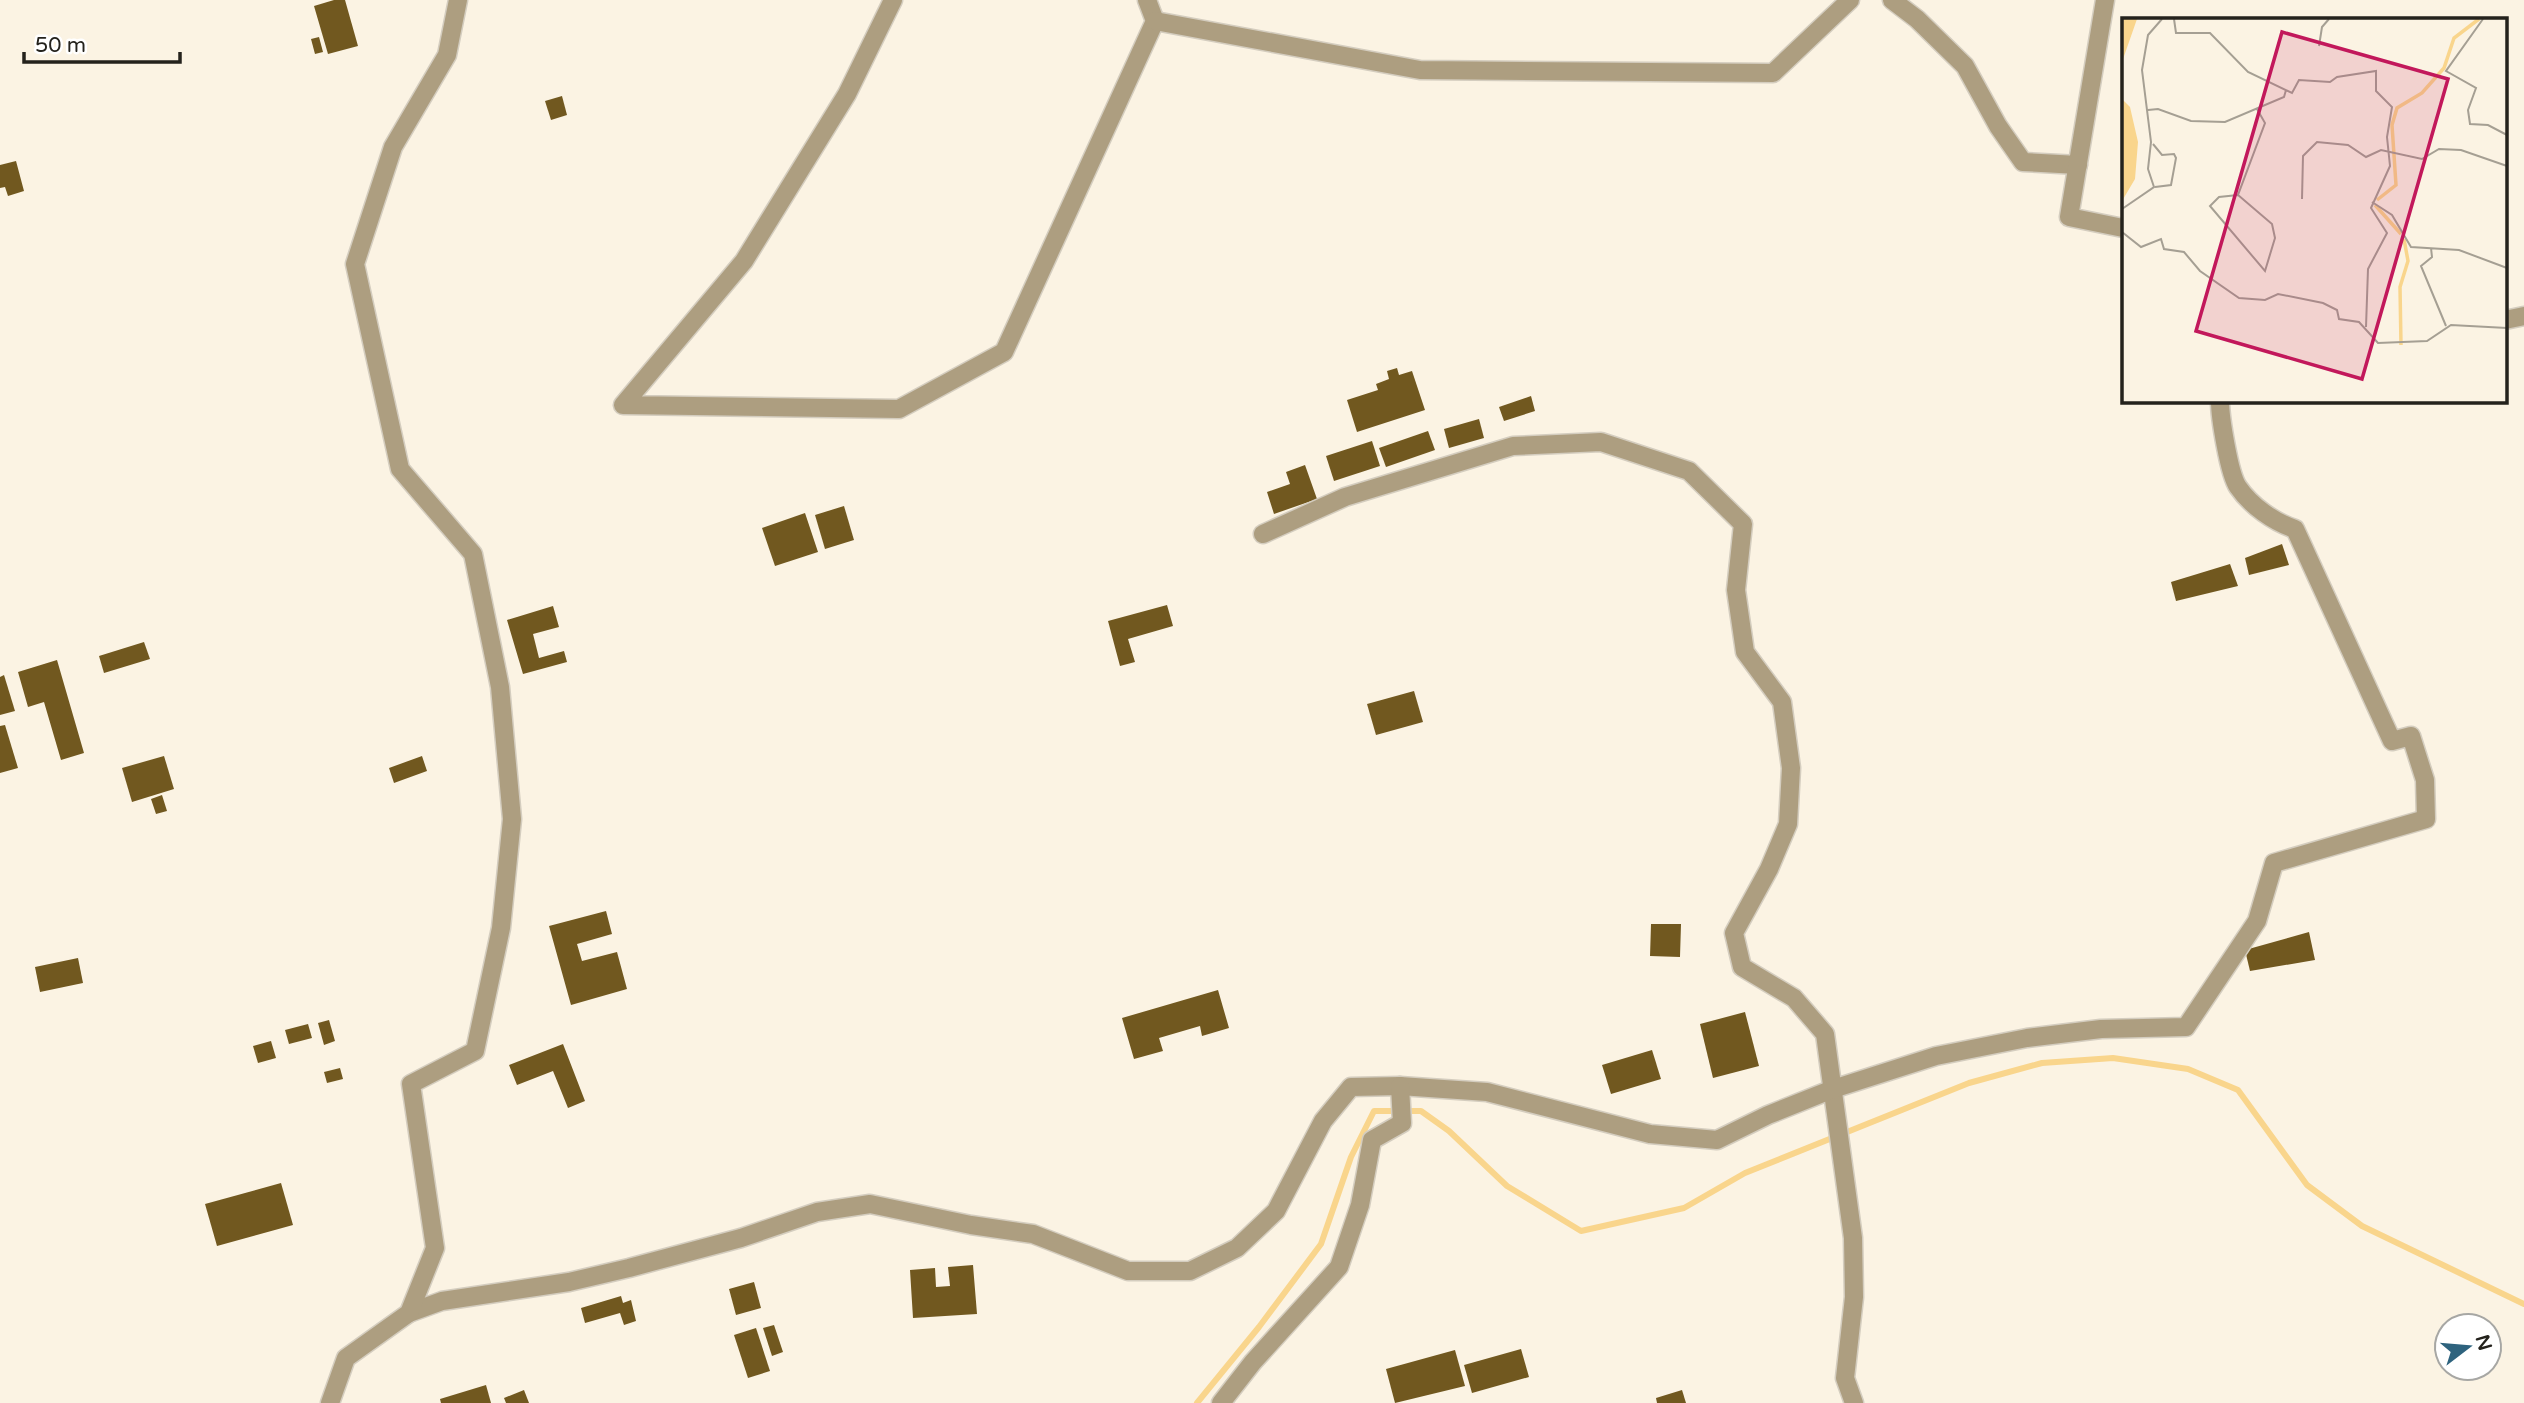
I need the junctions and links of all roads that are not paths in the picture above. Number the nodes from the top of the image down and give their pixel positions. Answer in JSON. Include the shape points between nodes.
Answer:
{"nodes":[{"id":1,"x":458,"y":0,"type":"edge"},
{"id":2,"x":893,"y":0,"type":"edge"},
{"id":3,"x":1147,"y":0,"type":"edge"},
{"id":4,"x":1850,"y":0,"type":"edge"},
{"id":5,"x":1892,"y":0,"type":"edge"},
{"id":6,"x":2105,"y":0,"type":"edge"},
{"id":7,"x":1155,"y":21,"type":"junction"},
{"id":8,"x":2077,"y":165,"type":"junction"},
{"id":9,"x":2122,"y":229,"type":"edge"},
{"id":10,"x":2524,"y":316,"type":"edge"},
{"id":11,"x":2506,"y":320,"type":"edge"},
{"id":12,"x":2220,"y":402,"type":"edge"},
{"id":13,"x":1263,"y":534,"type":"dead end"},
{"id":14,"x":1400,"y":1086,"type":"junction"},
{"id":15,"x":1832,"y":1090,"type":"junction"},
{"id":16,"x":409,"y":1313,"type":"junction"},
{"id":17,"x":330,"y":1403,"type":"edge"},
{"id":18,"x":1222,"y":1403,"type":"edge"},
{"id":19,"x":1854,"y":1403,"type":"edge"}],
"edges":[{"from":1,"to":16,"type":"street","via":[[447,55],[393,147],[355,264],[400,469],[473,554],[500,687],[512,819],[501,928],[475,1051],[411,1084],[435,1248]]},
{"from":2,"to":7,"type":"street","via":[[848,94],[744,261],[623,405],[899,409],[1004,352]]},
{"from":3,"to":7,"type":"street"},
{"from":4,"to":7,"type":"street","via":[[1773,73],[1420,70]]},
{"from":5,"to":8,"type":"street","via":[[1965,66],[2023,162]]},
{"from":6,"to":8,"type":"street"},
{"from":8,"to":9,"type":"street","via":[[2069,217]]},
{"from":10,"to":11,"type":"street"},
{"from":12,"to":15,"type":"street","via":[[2237,486],[2274,522],[2295,529],[2392,741],[2411,736],[2425,780],[2426,819],[2274,863],[2257,921],[2186,1027],[2101,1029],[2026,1038],[1936,1056]]},
{"from":13,"to":15,"type":"street","via":[[1345,497],[1513,446],[1601,442],[1689,471],[1743,524],[1736,590],[1745,652],[1782,702],[1791,768],[1788,824],[1734,933],[1742,967],[1794,998],[1825,1034]]},
{"from":14,"to":15,"type":"street","via":[[1488,1092],[1650,1134],[1717,1140]]},
{"from":14,"to":16,"type":"street","via":[[1351,1087],[1324,1121],[1276,1211],[1237,1248],[1190,1271],[1128,1270],[1032,1234],[870,1204],[817,1212],[629,1268],[442,1301]]},
{"from":14,"to":18,"type":"street","via":[[1402,1123],[1372,1139],[1360,1205],[1339,1267]]},
{"from":15,"to":19,"type":"street","via":[[1853,1238],[1854,1297],[1845,1378]]},
{"from":16,"to":17,"type":"street","via":[[346,1358]]}]}
